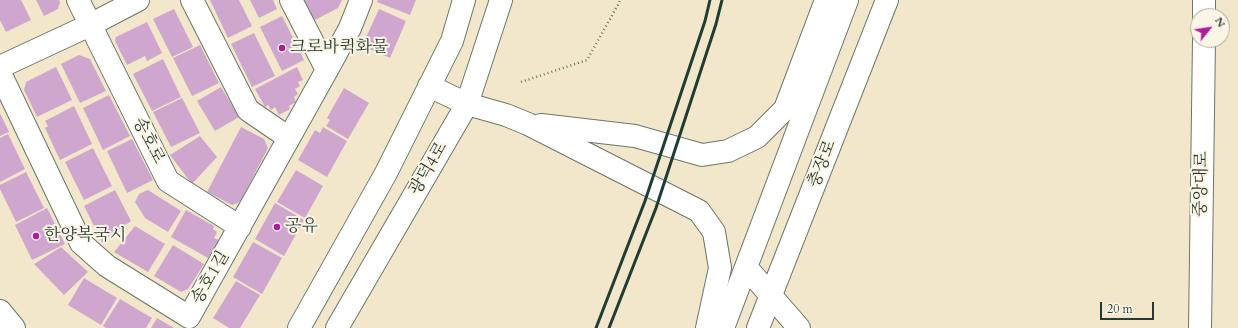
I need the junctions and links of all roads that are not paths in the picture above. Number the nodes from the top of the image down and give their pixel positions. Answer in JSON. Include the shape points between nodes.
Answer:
{"nodes":[{"id":1,"x":78,"y":0,"type":"edge"},
{"id":2,"x":138,"y":0,"type":"edge"},
{"id":3,"x":192,"y":0,"type":"edge"},
{"id":4,"x":291,"y":0,"type":"edge"},
{"id":5,"x":361,"y":0,"type":"edge"},
{"id":6,"x":464,"y":0,"type":"edge"},
{"id":7,"x":501,"y":0,"type":"edge"},
{"id":8,"x":887,"y":0,"type":"edge"},
{"id":9,"x":841,"y":1,"type":"edge"},
{"id":10,"x":90,"y":25,"type":"junction"},
{"id":11,"x":1204,"y":48,"type":"edge"},
{"id":12,"x":0,"y":67,"type":"edge"},
{"id":13,"x":327,"y":70,"type":"junction"},
{"id":14,"x":0,"y":73,"type":"edge"},
{"id":15,"x":429,"y":86,"type":"junction"},
{"id":16,"x":467,"y":104,"type":"junction"},
{"id":17,"x":528,"y":124,"type":"junction"},
{"id":18,"x":289,"y":138,"type":"junction"},
{"id":19,"x":240,"y":227,"type":"junction"},
{"id":20,"x":746,"y":267,"type":"junction"},
{"id":21,"x":771,"y":296,"type":"junction"},
{"id":22,"x":0,"y":311,"type":"edge"},
{"id":23,"x":14,"y":328,"type":"edge"},
{"id":24,"x":299,"y":328,"type":"edge"},
{"id":25,"x":337,"y":328,"type":"edge"},
{"id":26,"x":707,"y":328,"type":"edge"},
{"id":27,"x":723,"y":328,"type":"edge"},
{"id":28,"x":758,"y":328,"type":"edge"},
{"id":29,"x":800,"y":328,"type":"edge"},
{"id":30,"x":1200,"y":328,"type":"edge"}],
"edges":[{"from":1,"to":10,"type":"street","name":"송호로"},
{"from":2,"to":10,"type":"street"},
{"from":3,"to":18,"type":"street","via":[[248,110]]},
{"from":4,"to":13,"type":"street"},
{"from":5,"to":13,"type":"street","name":"송호1길","via":[[350,28]]},
{"from":6,"to":15,"type":"street","name":"광덕4로","via":[[452,41]]},
{"from":7,"to":16,"type":"street","name":"광덕4로"},
{"from":8,"to":21,"type":"street","name":"충장로"},
{"from":9,"to":17,"type":"street","via":[[785,109],[757,137],[728,151],[702,154],[635,136]]},
{"from":9,"to":20,"type":"street","name":"충장로"},
{"from":10,"to":12,"type":"street"},
{"from":10,"to":19,"type":"street","name":"송호로","via":[[168,181]]},
{"from":11,"to":30,"type":"street","name":"중앙대로"},
{"from":13,"to":18,"type":"street","name":"송호1길"},
{"from":14,"to":19,"type":"street","name":"송호1길","via":[[81,243],[107,266],[189,317]]},
{"from":15,"to":16,"type":"street"},
{"from":15,"to":24,"type":"street","name":"광덕4로","via":[[386,173]]},
{"from":16,"to":17,"type":"street"},
{"from":16,"to":25,"type":"street","name":"광덕4로"},
{"from":17,"to":26,"type":"street","via":[[699,211],[714,232],[720,268]]},
{"from":18,"to":19,"type":"street","name":"송호1길"},
{"from":20,"to":21,"type":"street"},
{"from":20,"to":27,"type":"street","name":"충장로"},
{"from":21,"to":28,"type":"street","name":"충장로"},
{"from":21,"to":29,"type":"street"},
{"from":22,"to":23,"type":"street"}]}
